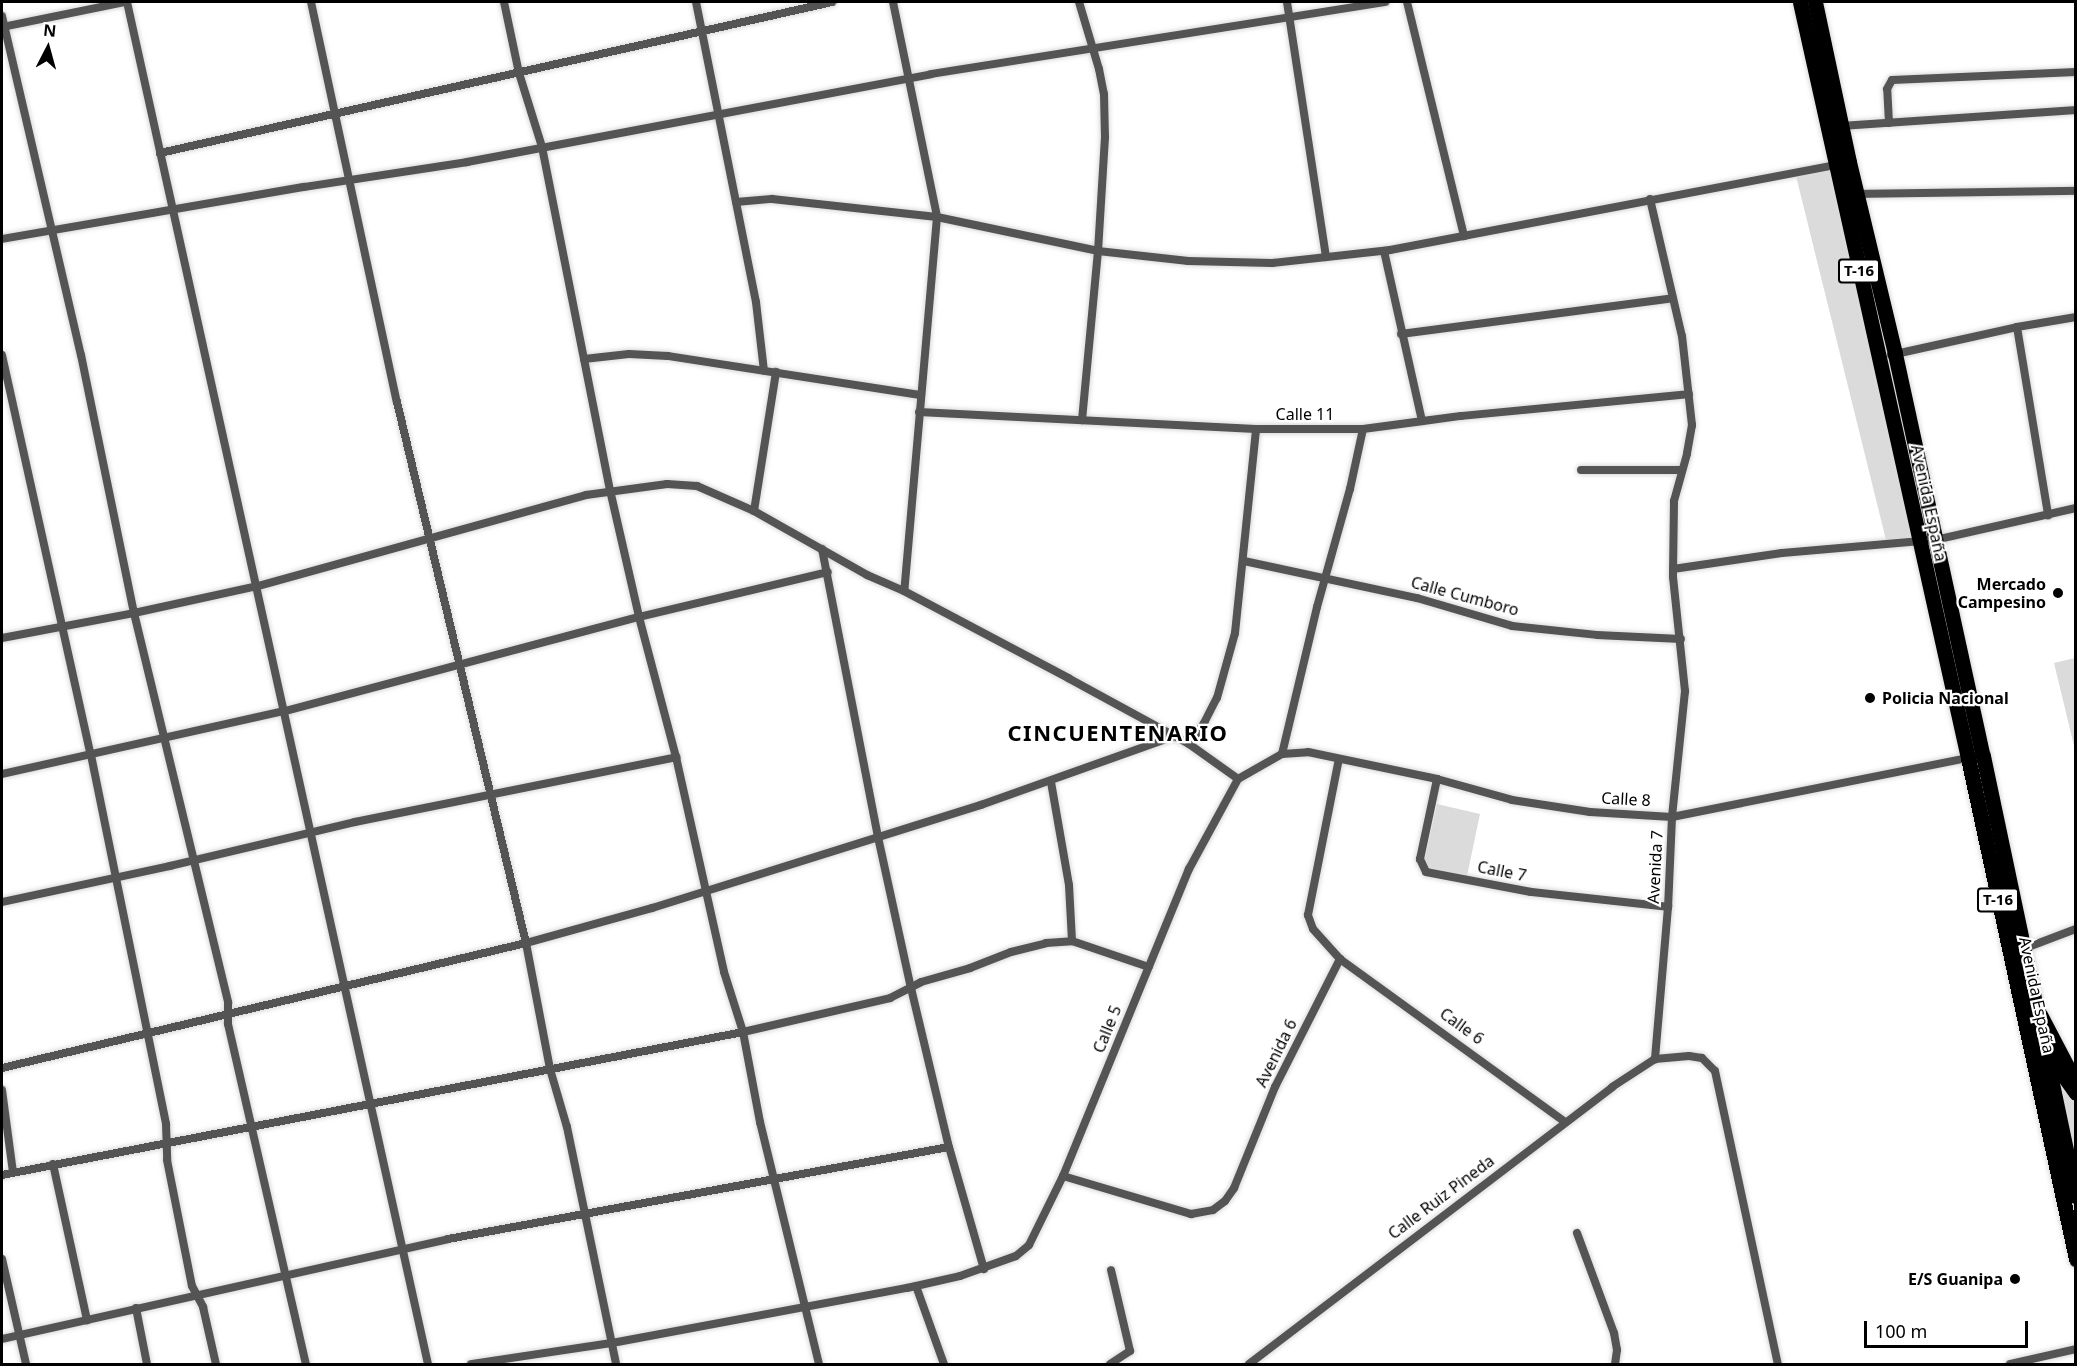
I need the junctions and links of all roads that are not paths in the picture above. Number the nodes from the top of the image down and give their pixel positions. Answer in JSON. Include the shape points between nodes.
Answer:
{"nodes":[{"id":1,"x":126,"y":2,"type":"edge"},
{"id":2,"x":311,"y":2,"type":"edge"},
{"id":3,"x":504,"y":2,"type":"edge"},
{"id":4,"x":696,"y":2,"type":"edge"},
{"id":5,"x":832,"y":2,"type":"edge"},
{"id":6,"x":893,"y":2,"type":"edge"},
{"id":7,"x":1079,"y":2,"type":"edge"},
{"id":8,"x":1287,"y":2,"type":"edge"},
{"id":9,"x":1385,"y":2,"type":"edge"},
{"id":10,"x":1407,"y":2,"type":"edge"},
{"id":11,"x":1800,"y":2,"type":"edge"},
{"id":12,"x":1815,"y":2,"type":"edge"},
{"id":13,"x":2,"y":16,"type":"edge"},
{"id":14,"x":1289,"y":19,"type":"junction"},
{"id":15,"x":3,"y":27,"type":"edge"},
{"id":16,"x":702,"y":32,"type":"junction"},
{"id":17,"x":1092,"y":48,"type":"junction"},
{"id":18,"x":2076,"y":72,"type":"edge"},
{"id":19,"x":519,"y":73,"type":"junction"},
{"id":20,"x":909,"y":78,"type":"junction"},
{"id":21,"x":2076,"y":110,"type":"edge"},
{"id":22,"x":718,"y":113,"type":"junction"},
{"id":23,"x":335,"y":114,"type":"junction"},
{"id":24,"x":1889,"y":123,"type":"junction"},
{"id":25,"x":1841,"y":126,"type":"junction"},
{"id":26,"x":542,"y":147,"type":"junction"},
{"id":27,"x":160,"y":153,"type":"junction"},
{"id":28,"x":1842,"y":164,"type":"junction"},
{"id":29,"x":349,"y":180,"type":"junction"},
{"id":30,"x":2076,"y":190,"type":"edge"},
{"id":31,"x":1856,"y":194,"type":"junction"},
{"id":32,"x":1650,"y":199,"type":"junction"},
{"id":33,"x":736,"y":202,"type":"junction"},
{"id":34,"x":174,"y":208,"type":"junction"},
{"id":35,"x":937,"y":217,"type":"junction"},
{"id":36,"x":51,"y":230,"type":"junction"},
{"id":37,"x":1464,"y":236,"type":"junction"},
{"id":38,"x":2,"y":239,"type":"edge"},
{"id":39,"x":1098,"y":251,"type":"junction"},
{"id":40,"x":1384,"y":251,"type":"junction"},
{"id":41,"x":1326,"y":257,"type":"junction"},
{"id":42,"x":1673,"y":298,"type":"junction"},
{"id":43,"x":2076,"y":317,"type":"edge"},
{"id":44,"x":2017,"y":327,"type":"junction"},
{"id":45,"x":1401,"y":334,"type":"junction"},
{"id":46,"x":1895,"y":354,"type":"junction"},
{"id":47,"x":2,"y":355,"type":"edge"},
{"id":48,"x":1879,"y":357,"type":"junction"},
{"id":49,"x":584,"y":359,"type":"junction"},
{"id":50,"x":764,"y":371,"type":"junction"},
{"id":51,"x":776,"y":372,"type":"junction"},
{"id":52,"x":1689,"y":394,"type":"junction"},
{"id":53,"x":921,"y":395,"type":"junction"},
{"id":54,"x":919,"y":412,"type":"junction"},
{"id":55,"x":1082,"y":420,"type":"junction"},
{"id":56,"x":1422,"y":421,"type":"junction"},
{"id":57,"x":1256,"y":429,"type":"junction"},
{"id":58,"x":1363,"y":429,"type":"junction"},
{"id":59,"x":1581,"y":470,"type":"dead end"},
{"id":60,"x":1682,"y":470,"type":"junction"},
{"id":61,"x":610,"y":490,"type":"junction"},
{"id":62,"x":2076,"y":508,"type":"edge"},
{"id":63,"x":754,"y":511,"type":"junction"},
{"id":64,"x":2048,"y":515,"type":"junction"},
{"id":65,"x":430,"y":540,"type":"junction"},
{"id":66,"x":1935,"y":540,"type":"junction"},
{"id":67,"x":1919,"y":541,"type":"junction"},
{"id":68,"x":822,"y":549,"type":"junction"},
{"id":69,"x":1244,"y":561,"type":"junction"},
{"id":70,"x":1673,"y":569,"type":"junction"},
{"id":71,"x":828,"y":572,"type":"junction"},
{"id":72,"x":1325,"y":578,"type":"junction"},
{"id":73,"x":258,"y":585,"type":"junction"},
{"id":74,"x":904,"y":591,"type":"junction"},
{"id":75,"x":134,"y":614,"type":"junction"},
{"id":76,"x":639,"y":617,"type":"junction"},
{"id":77,"x":64,"y":626,"type":"junction"},
{"id":78,"x":2,"y":638,"type":"edge"},
{"id":79,"x":1681,"y":639,"type":"junction"},
{"id":80,"x":460,"y":665,"type":"junction"},
{"id":81,"x":285,"y":711,"type":"junction"},
{"id":82,"x":1175,"y":736,"type":"junction"},
{"id":83,"x":165,"y":738,"type":"junction"},
{"id":84,"x":1189,"y":744,"type":"junction"},
{"id":85,"x":1282,"y":754,"type":"junction"},
{"id":86,"x":91,"y":755,"type":"junction"},
{"id":87,"x":676,"y":757,"type":"junction"},
{"id":88,"x":1968,"y":758,"type":"junction"},
{"id":89,"x":1339,"y":759,"type":"junction"},
{"id":90,"x":2,"y":774,"type":"edge"},
{"id":91,"x":1238,"y":779,"type":"junction"},
{"id":92,"x":1437,"y":779,"type":"junction"},
{"id":93,"x":1051,"y":782,"type":"junction"},
{"id":94,"x":490,"y":794,"type":"junction"},
{"id":95,"x":1672,"y":817,"type":"junction"},
{"id":96,"x":311,"y":833,"type":"junction"},
{"id":97,"x":878,"y":837,"type":"junction"},
{"id":98,"x":193,"y":861,"type":"junction"},
{"id":99,"x":115,"y":879,"type":"junction"},
{"id":100,"x":707,"y":890,"type":"junction"},
{"id":101,"x":2,"y":903,"type":"edge"},
{"id":102,"x":1668,"y":908,"type":"junction"},
{"id":103,"x":2076,"y":929,"type":"edge"},
{"id":104,"x":1072,"y":942,"type":"junction"},
{"id":105,"x":526,"y":943,"type":"junction"},
{"id":106,"x":2022,"y":949,"type":"junction"},
{"id":107,"x":1340,"y":959,"type":"junction"},
{"id":108,"x":1149,"y":967,"type":"junction"},
{"id":109,"x":345,"y":986,"type":"junction"},
{"id":110,"x":911,"y":987,"type":"junction"},
{"id":111,"x":2032,"y":998,"type":"junction"},
{"id":112,"x":228,"y":1014,"type":"junction"},
{"id":113,"x":2026,"y":1029,"type":"junction"},
{"id":114,"x":743,"y":1032,"type":"junction"},
{"id":115,"x":148,"y":1034,"type":"junction"},
{"id":116,"x":2044,"y":1048,"type":"junction"},
{"id":117,"x":1655,"y":1059,"type":"junction"},
{"id":118,"x":2,"y":1068,"type":"edge"},
{"id":119,"x":550,"y":1069,"type":"junction"},
{"id":120,"x":2076,"y":1082,"type":"edge"},
{"id":121,"x":2,"y":1090,"type":"edge"},
{"id":122,"x":2076,"y":1094,"type":"edge"},
{"id":123,"x":371,"y":1104,"type":"junction"},
{"id":124,"x":1564,"y":1121,"type":"junction"},
{"id":125,"x":251,"y":1126,"type":"junction"},
{"id":126,"x":167,"y":1141,"type":"junction"},
{"id":127,"x":949,"y":1147,"type":"junction"},
{"id":128,"x":53,"y":1164,"type":"junction"},
{"id":129,"x":13,"y":1172,"type":"junction"},
{"id":130,"x":2,"y":1175,"type":"edge"},
{"id":131,"x":1063,"y":1176,"type":"junction"},
{"id":132,"x":774,"y":1180,"type":"junction"},
{"id":133,"x":2075,"y":1192,"type":"edge"},
{"id":134,"x":586,"y":1214,"type":"junction"},
{"id":135,"x":1577,"y":1233,"type":"dead end"},
{"id":136,"x":403,"y":1249,"type":"junction"},
{"id":137,"x":2076,"y":1258,"type":"edge"},
{"id":138,"x":2,"y":1259,"type":"edge"},
{"id":139,"x":984,"y":1269,"type":"junction"},
{"id":140,"x":1111,"y":1270,"type":"dead end"},
{"id":141,"x":286,"y":1276,"type":"junction"},
{"id":142,"x":916,"y":1286,"type":"junction"},
{"id":143,"x":197,"y":1295,"type":"junction"},
{"id":144,"x":136,"y":1308,"type":"junction"},
{"id":145,"x":804,"y":1308,"type":"junction"},
{"id":146,"x":87,"y":1320,"type":"junction"},
{"id":147,"x":20,"y":1336,"type":"junction"},
{"id":148,"x":2,"y":1339,"type":"edge"},
{"id":149,"x":612,"y":1343,"type":"junction"},
{"id":150,"x":2076,"y":1349,"type":"edge"},
{"id":151,"x":26,"y":1365,"type":"edge"},
{"id":152,"x":147,"y":1365,"type":"edge"},
{"id":153,"x":216,"y":1365,"type":"edge"},
{"id":154,"x":306,"y":1365,"type":"edge"},
{"id":155,"x":428,"y":1365,"type":"edge"},
{"id":156,"x":471,"y":1365,"type":"edge"},
{"id":157,"x":616,"y":1365,"type":"edge"},
{"id":158,"x":819,"y":1365,"type":"edge"},
{"id":159,"x":944,"y":1365,"type":"edge"},
{"id":160,"x":1110,"y":1365,"type":"edge"},
{"id":161,"x":1249,"y":1365,"type":"edge"},
{"id":162,"x":1615,"y":1365,"type":"edge"},
{"id":163,"x":1778,"y":1365,"type":"edge"},
{"id":164,"x":2010,"y":1365,"type":"edge"}],
"edges":[{"from":1,"to":15,"type":"street"},
{"from":1,"to":27,"type":"street"},
{"from":2,"to":23,"type":"street"},
{"from":3,"to":19,"type":"street"},
{"from":4,"to":16,"type":"street"},
{"from":5,"to":16,"type":"street"},
{"from":6,"to":20,"type":"street"},
{"from":7,"to":17,"type":"street"},
{"from":8,"to":14,"type":"street"},
{"from":9,"to":14,"type":"street"},
{"from":10,"to":37,"type":"street"},
{"from":11,"to":28,"type":"highway","name":"Avenida España","number":"T-16"},
{"from":12,"to":25,"type":"highway","name":"Avenida España","number":"T-16"},
{"from":13,"to":15,"type":"street"},
{"from":14,"to":17,"type":"street"},
{"from":14,"to":41,"type":"street"},
{"from":15,"to":36,"type":"street"},
{"from":16,"to":19,"type":"street"},
{"from":16,"to":22,"type":"street"},
{"from":17,"to":20,"type":"street"},
{"from":17,"to":39,"type":"street","via":[[1104,94]]},
{"from":18,"to":24,"type":"street","via":[[1892,80],[1887,89]]},
{"from":19,"to":23,"type":"street"},
{"from":19,"to":26,"type":"street"},
{"from":20,"to":22,"type":"street"},
{"from":20,"to":35,"type":"street"},
{"from":21,"to":24,"type":"street"},
{"from":22,"to":26,"type":"street"},
{"from":22,"to":33,"type":"street"},
{"from":23,"to":27,"type":"street"},
{"from":23,"to":29,"type":"street"},
{"from":24,"to":25,"type":"street"},
{"from":25,"to":28,"type":"highway","name":"Avenida España","number":"T-16"},
{"from":26,"to":29,"type":"street"},
{"from":26,"to":49,"type":"street"},
{"from":27,"to":34,"type":"street"},
{"from":28,"to":31,"type":"highway","name":"Avenida España","number":"T-16"},
{"from":28,"to":32,"type":"street"},
{"from":28,"to":48,"type":"highway","name":"Avenida España","number":"T-16"},
{"from":29,"to":34,"type":"street"},
{"from":29,"to":65,"type":"street"},
{"from":30,"to":31,"type":"street"},
{"from":31,"to":46,"type":"highway","name":"Avenida España","number":"T-16"},
{"from":32,"to":37,"type":"street"},
{"from":32,"to":42,"type":"street","name":"Avenida 7"},
{"from":33,"to":35,"type":"street","via":[[772,199]]},
{"from":33,"to":50,"type":"street","via":[[759,322]]},
{"from":34,"to":36,"type":"street"},
{"from":34,"to":73,"type":"street"},
{"from":35,"to":39,"type":"street"},
{"from":35,"to":53,"type":"street"},
{"from":36,"to":38,"type":"street"},
{"from":36,"to":75,"type":"street"},
{"from":37,"to":40,"type":"street"},
{"from":39,"to":41,"type":"street","via":[[1188,261],[1272,263]]},
{"from":39,"to":55,"type":"street"},
{"from":40,"to":41,"type":"street"},
{"from":40,"to":45,"type":"street"},
{"from":42,"to":45,"type":"street"},
{"from":42,"to":52,"type":"street","name":"Avenida 7"},
{"from":43,"to":44,"type":"street"},
{"from":44,"to":46,"type":"street"},
{"from":44,"to":64,"type":"street"},
{"from":45,"to":56,"type":"street"},
{"from":46,"to":48,"type":"street"},
{"from":46,"to":66,"type":"highway","name":"Avenida España","number":"T-16"},
{"from":47,"to":77,"type":"street"},
{"from":48,"to":67,"type":"highway","name":"Avenida España","number":"T-16"},
{"from":49,"to":50,"type":"street","via":[[640,354]]},
{"from":49,"to":61,"type":"street"},
{"from":50,"to":51,"type":"street"},
{"from":51,"to":53,"type":"street"},
{"from":51,"to":63,"type":"street"},
{"from":52,"to":56,"type":"street","name":"Calle 11"},
{"from":52,"to":60,"type":"street","name":"Avenida 7","via":[[1692,425]]},
{"from":53,"to":54,"type":"street"},
{"from":54,"to":55,"type":"street","name":"Calle 11"},
{"from":54,"to":74,"type":"street"},
{"from":55,"to":57,"type":"street","name":"Calle 11"},
{"from":56,"to":58,"type":"street","name":"Calle 11"},
{"from":57,"to":58,"type":"street","name":"Calle 11"},
{"from":57,"to":69,"type":"street"},
{"from":58,"to":72,"type":"street"},
{"from":59,"to":60,"type":"street"},
{"from":60,"to":70,"type":"street","name":"Avenida 7","via":[[1674,501]]},
{"from":61,"to":63,"type":"street","via":[[667,484],[696,486]]},
{"from":61,"to":65,"type":"street"},
{"from":61,"to":76,"type":"street"},
{"from":62,"to":64,"type":"street"},
{"from":63,"to":68,"type":"street"},
{"from":64,"to":66,"type":"street"},
{"from":65,"to":73,"type":"street"},
{"from":65,"to":80,"type":"street"},
{"from":66,"to":67,"type":"street"},
{"from":66,"to":106,"type":"highway","name":"Avenida España","number":"T-16"},
{"from":67,"to":70,"type":"street","via":[[1782,553]]},
{"from":67,"to":88,"type":"highway","name":"Avenida España","number":"T-16"},
{"from":68,"to":71,"type":"street"},
{"from":68,"to":74,"type":"street"},
{"from":69,"to":72,"type":"street","name":"Calle Cumboro"},
{"from":69,"to":84,"type":"street","via":[[1235,633],[1222,682],[1204,723]]},
{"from":70,"to":79,"type":"street","name":"Avenida 7"},
{"from":71,"to":76,"type":"street"},
{"from":71,"to":97,"type":"street"},
{"from":72,"to":79,"type":"street","name":"Calle Cumboro","via":[[1417,598],[1512,626]]},
{"from":72,"to":85,"type":"street"},
{"from":73,"to":75,"type":"street"},
{"from":73,"to":81,"type":"street"},
{"from":74,"to":82,"type":"street"},
{"from":75,"to":77,"type":"street"},
{"from":75,"to":83,"type":"street"},
{"from":76,"to":80,"type":"street"},
{"from":76,"to":87,"type":"street"},
{"from":77,"to":78,"type":"street"},
{"from":77,"to":86,"type":"street"},
{"from":79,"to":95,"type":"street","name":"Avenida 7","via":[[1685,691]]},
{"from":80,"to":81,"type":"street"},
{"from":80,"to":94,"type":"street"},
{"from":81,"to":83,"type":"street"},
{"from":81,"to":96,"type":"street"},
{"from":82,"to":84,"type":"street"},
{"from":82,"to":93,"type":"street"},
{"from":83,"to":86,"type":"street"},
{"from":83,"to":98,"type":"street"},
{"from":84,"to":91,"type":"street"},
{"from":85,"to":89,"type":"street","name":"Calle 8","via":[[1308,752]]},
{"from":85,"to":91,"type":"street"},
{"from":86,"to":90,"type":"street"},
{"from":86,"to":99,"type":"street"},
{"from":87,"to":94,"type":"street"},
{"from":87,"to":100,"type":"street"},
{"from":88,"to":95,"type":"street","name":"Calle 8"},
{"from":88,"to":113,"type":"highway","name":"Avenida España","number":"T-16"},
{"from":89,"to":92,"type":"street","name":"Calle 8"},
{"from":89,"to":107,"type":"street","via":[[1308,915],[1313,929]]},
{"from":91,"to":108,"type":"street","name":"Calle 5","via":[[1189,869]]},
{"from":92,"to":95,"type":"street","name":"Calle 8","via":[[1512,800],[1590,812]]},
{"from":92,"to":102,"type":"street","name":"Calle 7","via":[[1420,859],[1426,872],[1531,892]]},
{"from":93,"to":97,"type":"street"},
{"from":93,"to":104,"type":"street","via":[[1069,885]]},
{"from":94,"to":96,"type":"street"},
{"from":94,"to":105,"type":"street"},
{"from":95,"to":102,"type":"street","name":"Avenida 7"},
{"from":96,"to":98,"type":"street"},
{"from":96,"to":109,"type":"street"},
{"from":97,"to":100,"type":"street"},
{"from":97,"to":110,"type":"street"},
{"from":98,"to":99,"type":"street"},
{"from":98,"to":112,"type":"street"},
{"from":99,"to":101,"type":"street"},
{"from":99,"to":115,"type":"street"},
{"from":100,"to":105,"type":"street"},
{"from":100,"to":114,"type":"street","via":[[724,972]]},
{"from":102,"to":117,"type":"street","name":"Avenida 7"},
{"from":103,"to":106,"type":"street"},
{"from":104,"to":108,"type":"street"},
{"from":104,"to":110,"type":"street","via":[[1046,943],[1011,952]]},
{"from":105,"to":109,"type":"street"},
{"from":105,"to":119,"type":"street"},
{"from":106,"to":111,"type":"highway","name":"Avenida España","number":"T-16"},
{"from":107,"to":124,"type":"street","name":"Calle 6"},
{"from":107,"to":131,"type":"street","name":"Avenida 6","via":[[1275,1087],[1234,1188],[1225,1201],[1213,1210],[1191,1214]]},
{"from":108,"to":131,"type":"street","name":"Calle 5"},
{"from":109,"to":112,"type":"street"},
{"from":109,"to":123,"type":"street"},
{"from":110,"to":114,"type":"street","via":[[890,998]]},
{"from":110,"to":127,"type":"street"},
{"from":111,"to":116,"type":"highway","name":"Avenida España","number":"T-16"},
{"from":111,"to":120,"type":"main road","number":"T-16"},
{"from":112,"to":115,"type":"street"},
{"from":112,"to":125,"type":"street"},
{"from":113,"to":116,"type":"main road"},
{"from":113,"to":137,"type":"highway","name":"Avenida España","number":"T-16"},
{"from":114,"to":119,"type":"street"},
{"from":114,"to":132,"type":"street"},
{"from":115,"to":118,"type":"street"},
{"from":115,"to":126,"type":"street"},
{"from":116,"to":122,"type":"main road"},
{"from":116,"to":133,"type":"highway","name":"Avenida España","number":"T-16"},
{"from":117,"to":124,"type":"street","name":"Calle Ruiz Pineda"},
{"from":117,"to":163,"type":"street","via":[[1702,1058],[1714,1071]]},
{"from":119,"to":123,"type":"street"},
{"from":119,"to":134,"type":"street"},
{"from":121,"to":129,"type":"street"},
{"from":123,"to":125,"type":"street"},
{"from":123,"to":136,"type":"street"},
{"from":124,"to":161,"type":"street","name":"Calle Ruiz Pineda"},
{"from":125,"to":126,"type":"street"},
{"from":125,"to":141,"type":"street"},
{"from":126,"to":128,"type":"street"},
{"from":126,"to":143,"type":"street","via":[[167,1160]]},
{"from":127,"to":132,"type":"street"},
{"from":127,"to":139,"type":"street"},
{"from":128,"to":129,"type":"street"},
{"from":128,"to":146,"type":"street"},
{"from":129,"to":130,"type":"street"},
{"from":131,"to":139,"type":"street","name":"Calle 5","via":[[1029,1245],[1016,1256]]},
{"from":132,"to":134,"type":"street"},
{"from":132,"to":145,"type":"street"},
{"from":134,"to":136,"type":"street"},
{"from":134,"to":149,"type":"street"},
{"from":135,"to":162,"type":"street","via":[[1614,1333]]},
{"from":136,"to":141,"type":"street"},
{"from":136,"to":155,"type":"street"},
{"from":138,"to":147,"type":"street"},
{"from":139,"to":142,"type":"street","name":"Calle 5"},
{"from":140,"to":160,"type":"street","via":[[1130,1351]]},
{"from":141,"to":143,"type":"street"},
{"from":141,"to":154,"type":"street"},
{"from":142,"to":145,"type":"street","name":"Calle 5"},
{"from":142,"to":159,"type":"street"},
{"from":143,"to":144,"type":"street"},
{"from":143,"to":153,"type":"street"},
{"from":144,"to":146,"type":"street"},
{"from":144,"to":152,"type":"street"},
{"from":145,"to":149,"type":"street","name":"Calle 5"},
{"from":145,"to":158,"type":"street"},
{"from":146,"to":147,"type":"street"},
{"from":147,"to":148,"type":"street"},
{"from":147,"to":151,"type":"street"},
{"from":149,"to":156,"type":"street","name":"Calle 5"},
{"from":149,"to":157,"type":"street"},
{"from":150,"to":164,"type":"street"}]}
